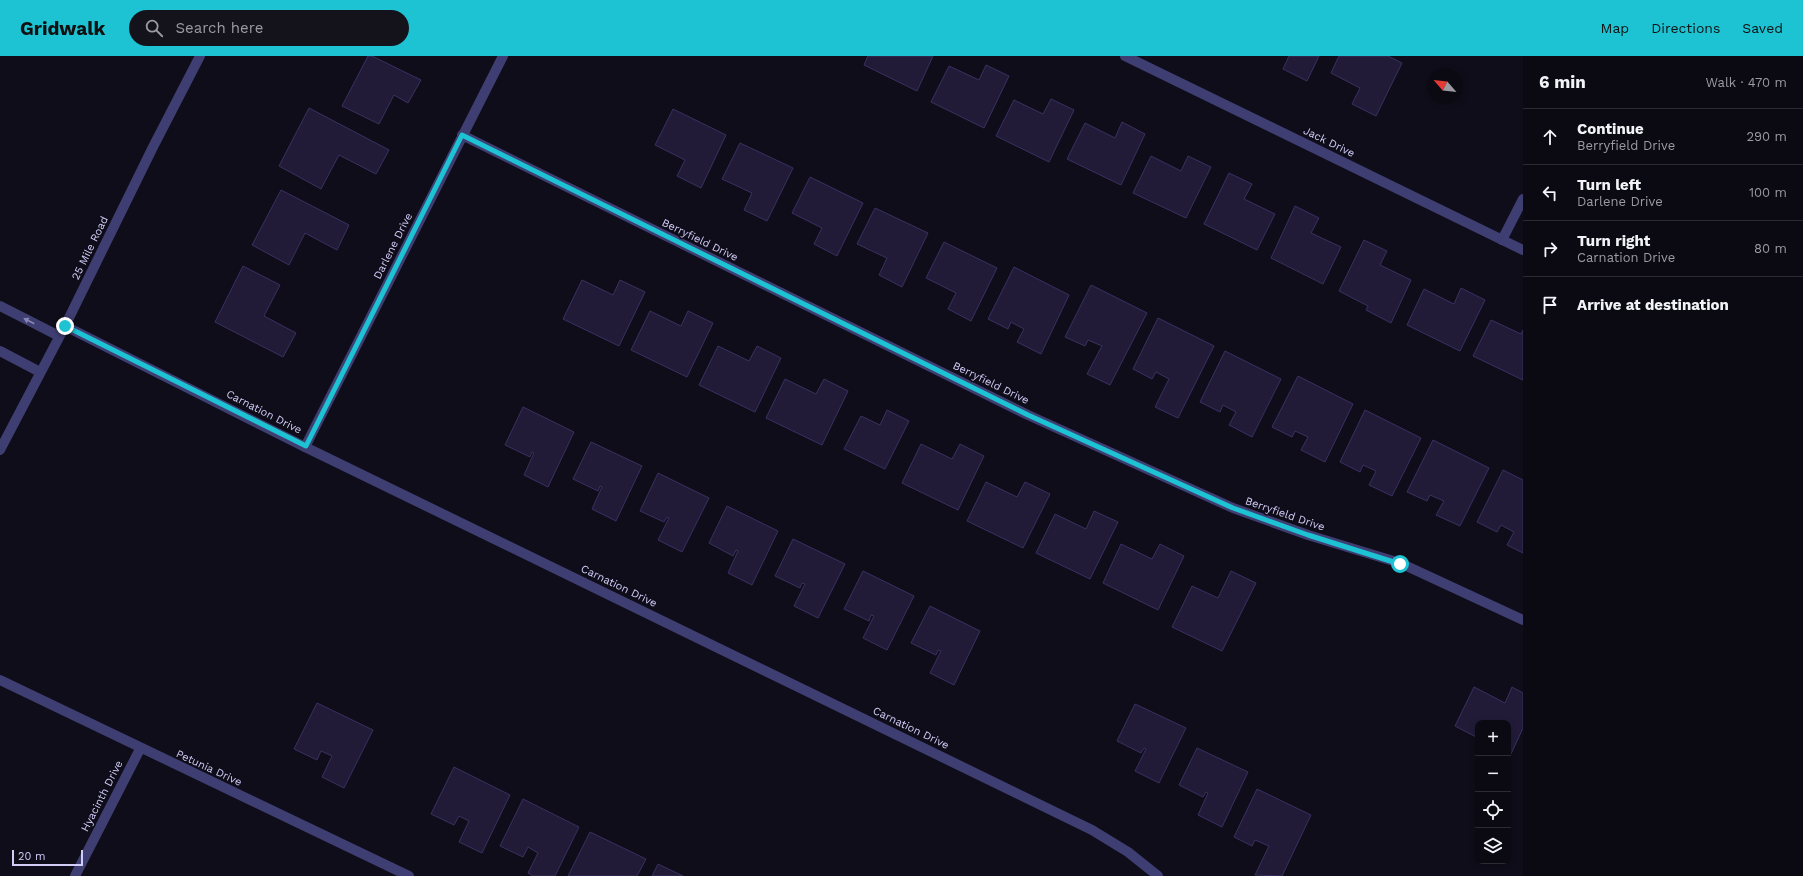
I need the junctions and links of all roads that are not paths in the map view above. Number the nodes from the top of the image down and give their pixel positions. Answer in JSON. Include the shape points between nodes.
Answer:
{"nodes":[{"id":1,"x":200,"y":56,"type":"edge"},
{"id":2,"x":503,"y":56,"type":"edge"},
{"id":3,"x":1125,"y":56,"type":"edge"},
{"id":4,"x":462,"y":135,"type":"junction"},
{"id":5,"x":1523,"y":198,"type":"edge"},
{"id":6,"x":1502,"y":240,"type":"junction"},
{"id":7,"x":1523,"y":250,"type":"edge"},
{"id":8,"x":0,"y":306,"type":"edge"},
{"id":9,"x":65,"y":326,"type":"junction"},
{"id":10,"x":59,"y":336,"type":"junction"},
{"id":11,"x":0,"y":351,"type":"edge"},
{"id":12,"x":40,"y":372,"type":"junction"},
{"id":13,"x":306,"y":446,"type":"junction"},
{"id":14,"x":0,"y":450,"type":"edge"},
{"id":15,"x":1523,"y":620,"type":"edge"},
{"id":16,"x":0,"y":680,"type":"edge"},
{"id":17,"x":140,"y":749,"type":"junction"},
{"id":18,"x":75,"y":876,"type":"edge"},
{"id":19,"x":409,"y":876,"type":"edge"},
{"id":20,"x":1158,"y":876,"type":"edge"}],
"edges":[{"from":1,"to":9,"type":"street","name":"25 Mile Road"},
{"from":2,"to":4,"type":"street","name":"Darlene Drive"},
{"from":3,"to":6,"type":"street","name":"Jack Drive"},
{"from":4,"to":13,"type":"street","name":"Darlene Drive"},
{"from":4,"to":15,"type":"street","name":"Berryfield Drive","via":[[1028,415],[1233,508],[1400,564]]},
{"from":5,"to":6,"type":"street"},
{"from":6,"to":7,"type":"street","name":"Jack Drive"},
{"from":10,"to":8,"type":"street","one_way":true},
{"from":9,"to":10,"type":"street","name":"25 Mile Road"},
{"from":9,"to":13,"type":"street","name":"Carnation Drive"},
{"from":10,"to":12,"type":"street","name":"25 Mile Road"},
{"from":11,"to":12,"type":"street"},
{"from":12,"to":14,"type":"street","name":"25 Mile Road"},
{"from":13,"to":20,"type":"street","name":"Carnation Drive","via":[[1092,830],[1128,852]]},
{"from":16,"to":17,"type":"street","name":"Petunia Drive"},
{"from":17,"to":18,"type":"street","name":"Hyacinth Drive"},
{"from":17,"to":19,"type":"street","name":"Petunia Drive"}]}
